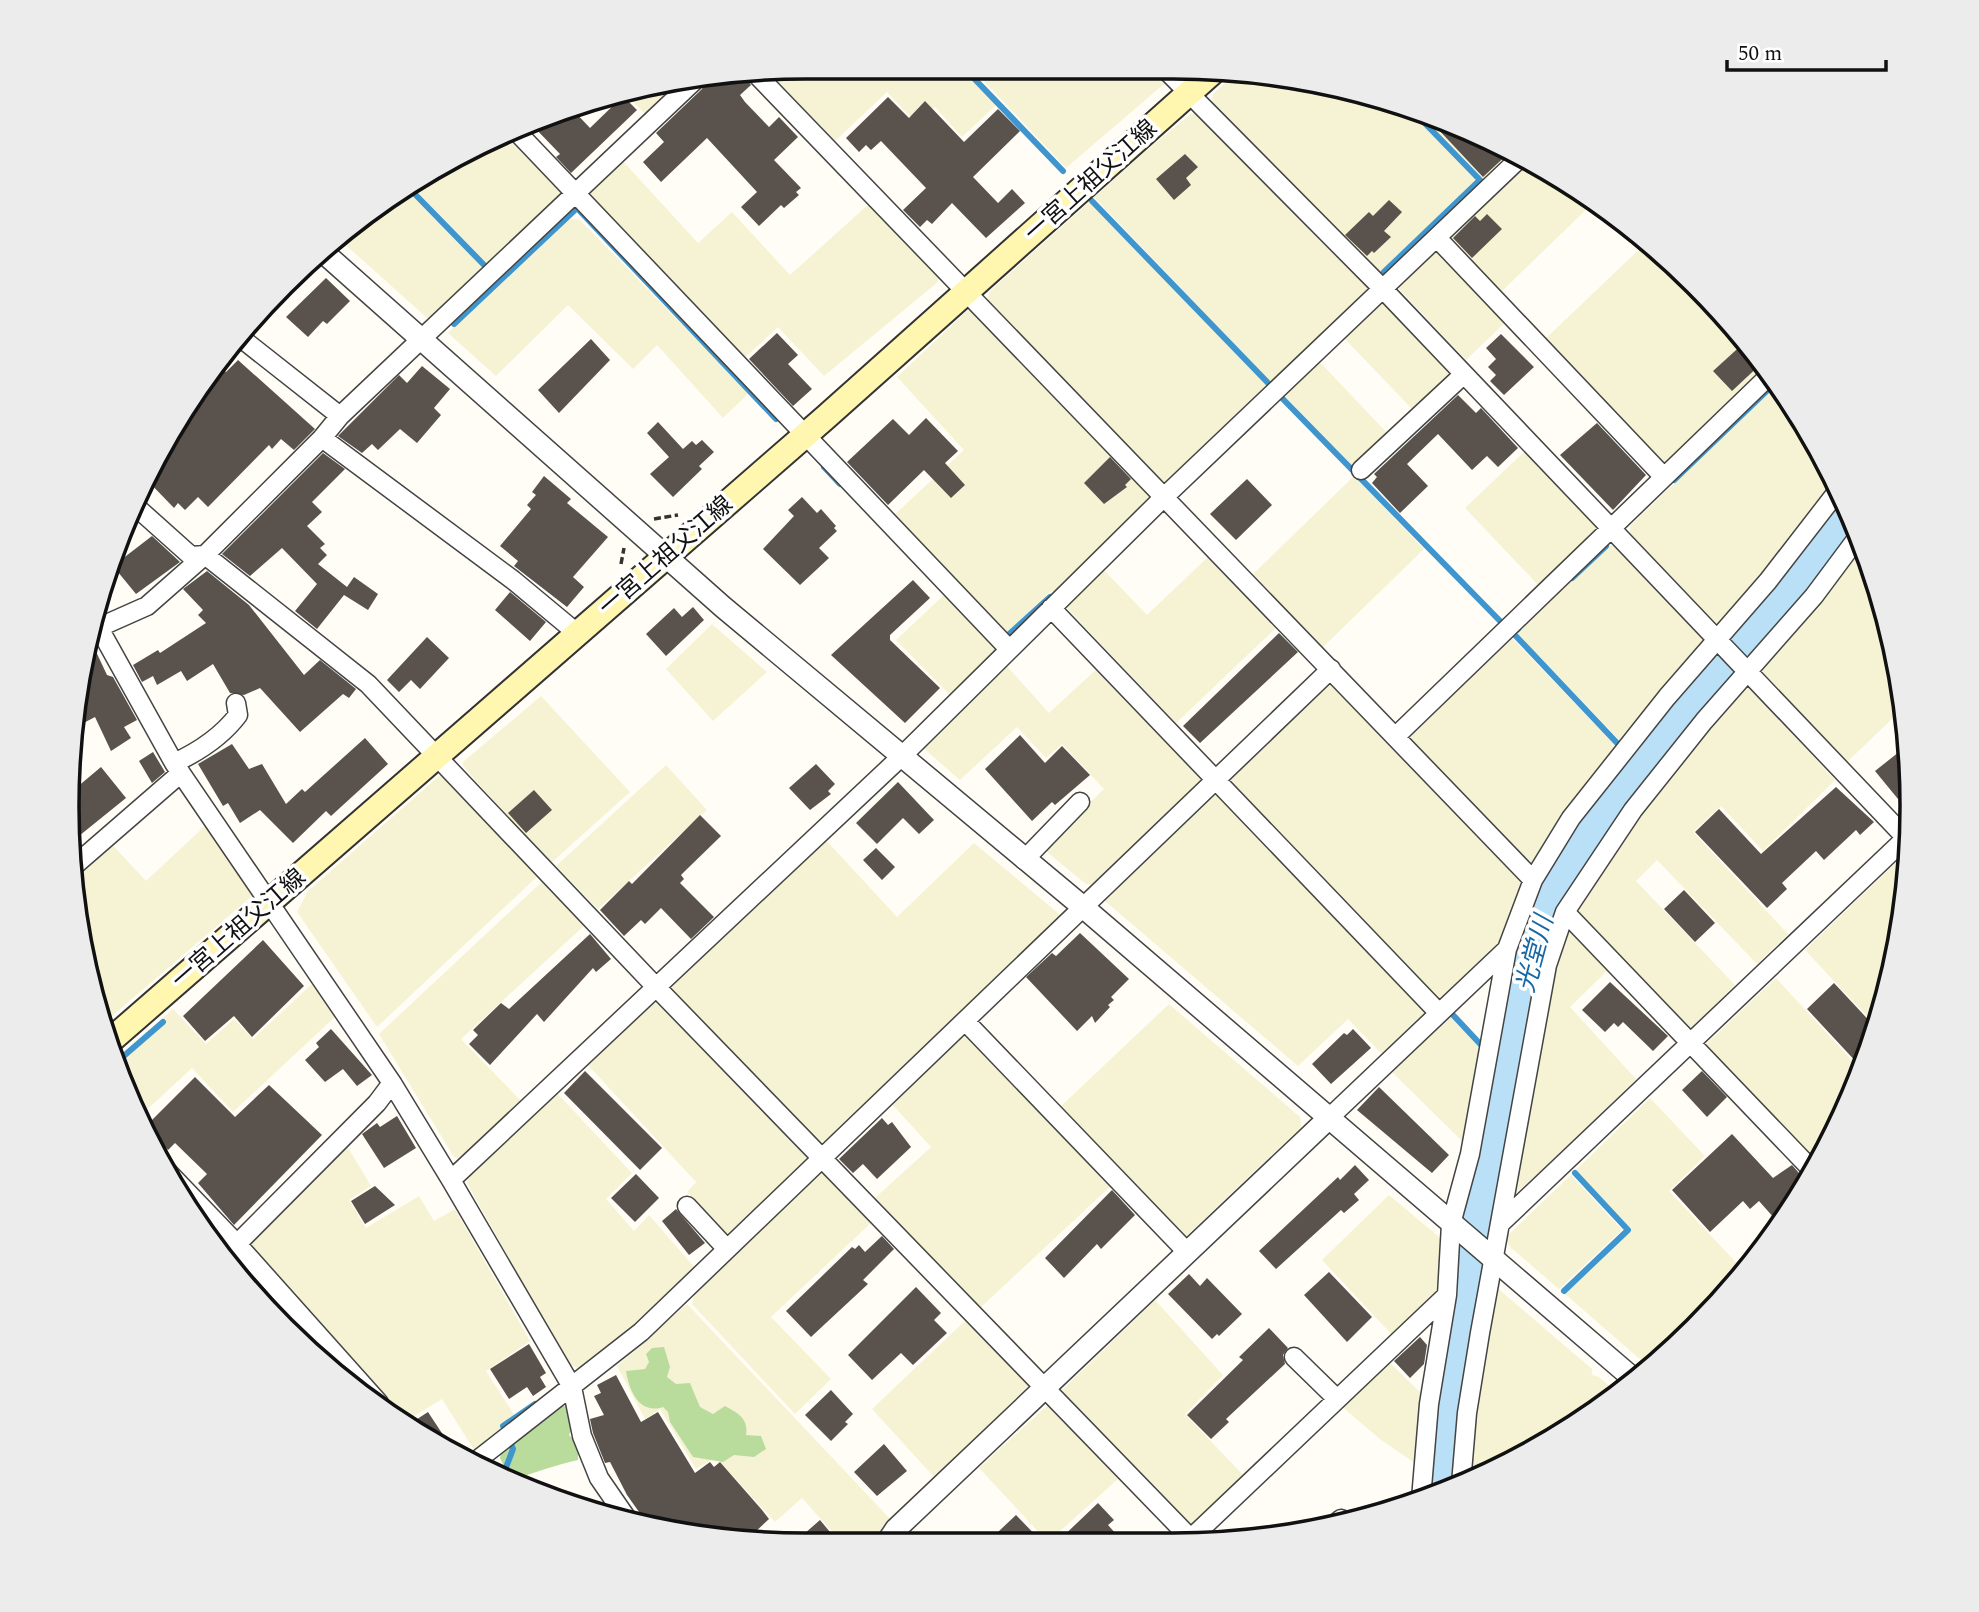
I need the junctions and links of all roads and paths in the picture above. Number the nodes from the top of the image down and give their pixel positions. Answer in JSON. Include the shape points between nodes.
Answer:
{"nodes":[{"id":1,"x":1175,"y":79,"type":"edge"},
{"id":2,"x":762,"y":80,"type":"edge"},
{"id":3,"x":1204,"y":80,"type":"edge"},
{"id":4,"x":685,"y":89,"type":"edge"},
{"id":5,"x":1189,"y":93,"type":"junction"},
{"id":6,"x":522,"y":137,"type":"edge"},
{"id":7,"x":1514,"y":164,"type":"edge"},
{"id":8,"x":576,"y":195,"type":"junction"},
{"id":9,"x":1437,"y":238,"type":"junction"},
{"id":10,"x":329,"y":257,"type":"edge"},
{"id":11,"x":1383,"y":289,"type":"junction"},
{"id":12,"x":967,"y":292,"type":"junction"},
{"id":13,"x":422,"y":341,"type":"junction"},
{"id":14,"x":246,"y":342,"type":"edge"},
{"id":15,"x":1463,"y":375,"type":"junction"},
{"id":16,"x":1763,"y":381,"type":"edge"},
{"id":17,"x":340,"y":416,"type":"junction"},
{"id":18,"x":805,"y":436,"type":"junction"},
{"id":19,"x":322,"y":438,"type":"junction"},
{"id":20,"x":1361,"y":470,"type":"dead end"},
{"id":21,"x":1663,"y":476,"type":"junction"},
{"id":22,"x":1163,"y":499,"type":"junction"},
{"id":23,"x":1832,"y":499,"type":"edge"},
{"id":24,"x":141,"y":512,"type":"edge"},
{"id":25,"x":1611,"y":529,"type":"junction"},
{"id":26,"x":1852,"y":545,"type":"edge"},
{"id":27,"x":205,"y":555,"type":"junction"},
{"id":28,"x":666,"y":556,"type":"junction"},
{"id":29,"x":1051,"y":608,"type":"junction"},
{"id":30,"x":102,"y":626,"type":"edge"},
{"id":31,"x":578,"y":634,"type":"junction"},
{"id":32,"x":100,"y":635,"type":"edge"},
{"id":33,"x":1720,"y":641,"type":"junction"},
{"id":34,"x":1009,"y":649,"type":"junction"},
{"id":35,"x":1331,"y":669,"type":"junction"},
{"id":36,"x":1747,"y":671,"type":"junction"},
{"id":37,"x":236,"y":704,"type":"dead end"},
{"id":38,"x":1395,"y":737,"type":"junction"},
{"id":39,"x":903,"y":755,"type":"junction"},
{"id":40,"x":437,"y":756,"type":"junction"},
{"id":41,"x":178,"y":768,"type":"junction"},
{"id":42,"x":1216,"y":780,"type":"junction"},
{"id":43,"x":1080,"y":803,"type":"dead end"},
{"id":44,"x":1900,"y":829,"type":"edge"},
{"id":45,"x":1899,"y":846,"type":"edge"},
{"id":46,"x":81,"y":860,"type":"edge"},
{"id":47,"x":1024,"y":860,"type":"junction"},
{"id":48,"x":1533,"y":880,"type":"junction"},
{"id":49,"x":270,"y":902,"type":"junction"},
{"id":50,"x":1083,"y":906,"type":"junction"},
{"id":51,"x":1565,"y":912,"type":"junction"},
{"id":52,"x":1507,"y":949,"type":"junction"},
{"id":53,"x":656,"y":987,"type":"junction"},
{"id":54,"x":1439,"y":1013,"type":"junction"},
{"id":55,"x":965,"y":1021,"type":"junction"},
{"id":56,"x":116,"y":1036,"type":"edge"},
{"id":57,"x":1691,"y":1043,"type":"junction"},
{"id":58,"x":392,"y":1083,"type":"junction"},
{"id":59,"x":1329,"y":1118,"type":"junction"},
{"id":60,"x":824,"y":1157,"type":"junction"},
{"id":61,"x":1806,"y":1164,"type":"edge"},
{"id":62,"x":452,"y":1180,"type":"junction"},
{"id":63,"x":195,"y":1200,"type":"edge"},
{"id":64,"x":687,"y":1206,"type":"dead end"},
{"id":65,"x":1501,"y":1223,"type":"junction"},
{"id":66,"x":1454,"y":1227,"type":"junction"},
{"id":67,"x":237,"y":1244,"type":"junction"},
{"id":68,"x":727,"y":1249,"type":"junction"},
{"id":69,"x":230,"y":1251,"type":"edge"},
{"id":70,"x":1186,"y":1252,"type":"junction"},
{"id":71,"x":1491,"y":1257,"type":"junction"},
{"id":72,"x":1447,"y":1295,"type":"junction"},
{"id":73,"x":1294,"y":1357,"type":"dead end"},
{"id":74,"x":1627,"y":1374,"type":"edge"},
{"id":75,"x":356,"y":1378,"type":"edge"},
{"id":76,"x":572,"y":1387,"type":"junction"},
{"id":77,"x":1047,"y":1388,"type":"junction"},
{"id":78,"x":1336,"y":1398,"type":"junction"},
{"id":79,"x":482,"y":1457,"type":"edge"},
{"id":80,"x":1462,"y":1473,"type":"edge"},
{"id":81,"x":1422,"y":1489,"type":"edge"},
{"id":82,"x":620,"y":1508,"type":"edge"},
{"id":83,"x":1200,"y":1532,"type":"edge"},
{"id":84,"x":893,"y":1533,"type":"edge"},
{"id":85,"x":1181,"y":1533,"type":"edge"}],
"edges":[{"from":1,"to":5,"type":"street"},
{"from":2,"to":12,"type":"street"},
{"from":3,"to":5,"type":"main road","name":"一宮上祖父江線"},
{"from":4,"to":8,"type":"street"},
{"from":5,"to":11,"type":"street"},
{"from":5,"to":12,"type":"main road","name":"一宮上祖父江線"},
{"from":6,"to":8,"type":"street"},
{"from":7,"to":9,"type":"street"},
{"from":8,"to":13,"type":"street"},
{"from":8,"to":18,"type":"street"},
{"from":9,"to":11,"type":"street"},
{"from":9,"to":21,"type":"street"},
{"from":10,"to":13,"type":"street"},
{"from":11,"to":15,"type":"street"},
{"from":11,"to":22,"type":"street"},
{"from":12,"to":18,"type":"main road","name":"一宮上祖父江線"},
{"from":12,"to":22,"type":"street"},
{"from":13,"to":17,"type":"street"},
{"from":13,"to":28,"type":"street"},
{"from":14,"to":17,"type":"street"},
{"from":15,"to":20,"type":"street"},
{"from":15,"to":25,"type":"street"},
{"from":16,"to":21,"type":"street"},
{"from":17,"to":19,"type":"street"},
{"from":18,"to":28,"type":"main road","name":"一宮上祖父江線"},
{"from":18,"to":34,"type":"street"},
{"from":19,"to":27,"type":"street"},
{"from":19,"to":31,"type":"street"},
{"from":21,"to":25,"type":"street"},
{"from":22,"to":29,"type":"street"},
{"from":22,"to":35,"type":"street"},
{"from":23,"to":33,"type":"street"},
{"from":24,"to":27,"type":"street","via":[[191,556]]},
{"from":25,"to":33,"type":"street"},
{"from":25,"to":38,"type":"street"},
{"from":26,"to":36,"type":"street"},
{"from":27,"to":30,"type":"street","via":[[147,606]]},
{"from":27,"to":40,"type":"street","via":[[368,684]]},
{"from":28,"to":31,"type":"main road","name":"一宮上祖父江線"},
{"from":28,"to":39,"type":"street"},
{"from":29,"to":34,"type":"street"},
{"from":29,"to":42,"type":"street"},
{"from":31,"to":40,"type":"main road","name":"一宮上祖父江線"},
{"from":32,"to":41,"type":"street"},
{"from":33,"to":36,"type":"street"},
{"from":33,"to":48,"type":"street","via":[[1608,769]]},
{"from":34,"to":39,"type":"street"},
{"from":35,"to":38,"type":"street"},
{"from":35,"to":42,"type":"street"},
{"from":36,"to":44,"type":"street"},
{"from":36,"to":51,"type":"street","via":[[1633,810]]},
{"from":37,"to":41,"type":"street","via":[[238,715],[231,724]]},
{"from":38,"to":48,"type":"street"},
{"from":39,"to":47,"type":"street"},
{"from":39,"to":53,"type":"street"},
{"from":40,"to":49,"type":"main road","name":"一宮上祖父江線"},
{"from":40,"to":53,"type":"street"},
{"from":41,"to":46,"type":"street"},
{"from":41,"to":49,"type":"street"},
{"from":42,"to":50,"type":"street"},
{"from":42,"to":54,"type":"street"},
{"from":43,"to":47,"type":"street"},
{"from":45,"to":57,"type":"street"},
{"from":47,"to":50,"type":"street"},
{"from":48,"to":52,"type":"street"},
{"from":49,"to":56,"type":"main road","name":"一宮上祖父江線"},
{"from":49,"to":58,"type":"street"},
{"from":50,"to":55,"type":"street"},
{"from":50,"to":59,"type":"street"},
{"from":51,"to":57,"type":"street"},
{"from":51,"to":65,"type":"street","via":[[1547,965]]},
{"from":52,"to":54,"type":"street"},
{"from":52,"to":66,"type":"street"},
{"from":53,"to":60,"type":"street"},
{"from":53,"to":62,"type":"street"},
{"from":54,"to":59,"type":"street"},
{"from":55,"to":60,"type":"street"},
{"from":55,"to":70,"type":"street"},
{"from":57,"to":61,"type":"street"},
{"from":57,"to":65,"type":"street"},
{"from":58,"to":62,"type":"street"},
{"from":58,"to":67,"type":"street","via":[[377,1104]]},
{"from":59,"to":66,"type":"street"},
{"from":59,"to":70,"type":"street"},
{"from":60,"to":68,"type":"street"},
{"from":60,"to":77,"type":"street"},
{"from":62,"to":76,"type":"street"},
{"from":63,"to":67,"type":"street"},
{"from":64,"to":68,"type":"street"},
{"from":65,"to":71,"type":"street"},
{"from":66,"to":71,"type":"street"},
{"from":66,"to":72,"type":"street"},
{"from":67,"to":69,"type":"street"},
{"from":67,"to":75,"type":"street"},
{"from":68,"to":76,"type":"street","via":[[641,1332]]},
{"from":70,"to":77,"type":"street"},
{"from":71,"to":74,"type":"street"},
{"from":71,"to":80,"type":"street"},
{"from":72,"to":78,"type":"street"},
{"from":72,"to":81,"type":"street","via":[[1429,1404]]},
{"from":73,"to":78,"type":"street"},
{"from":76,"to":79,"type":"street"},
{"from":76,"to":82,"type":"street","via":[[582,1436],[599,1478]]},
{"from":77,"to":84,"type":"street"},
{"from":77,"to":85,"type":"street"},
{"from":78,"to":83,"type":"street"}]}
